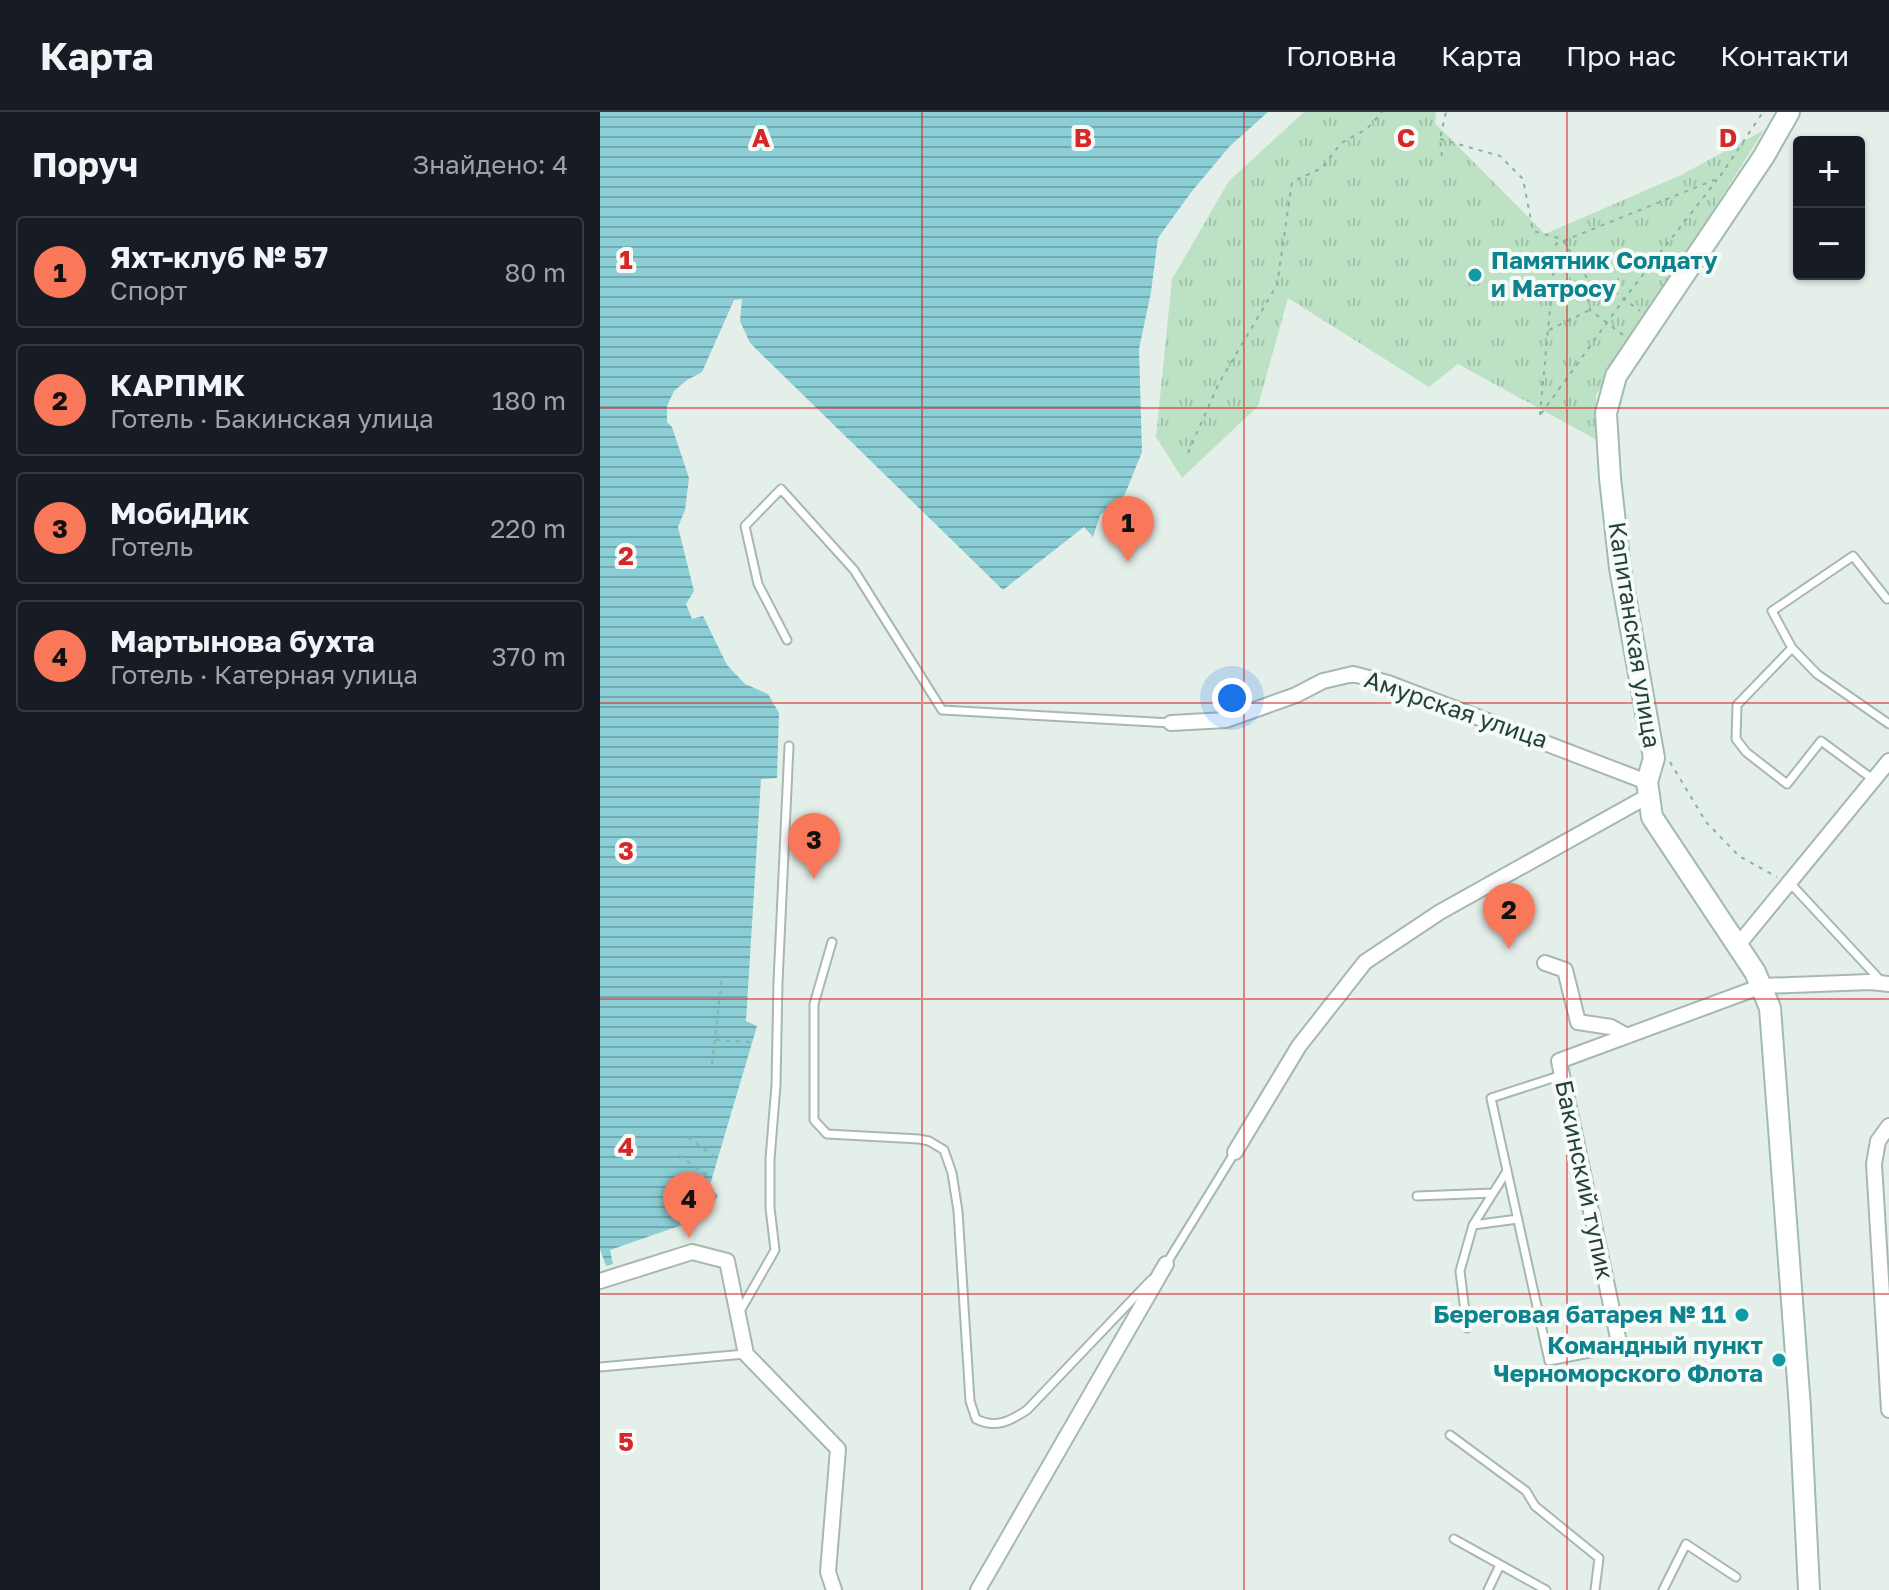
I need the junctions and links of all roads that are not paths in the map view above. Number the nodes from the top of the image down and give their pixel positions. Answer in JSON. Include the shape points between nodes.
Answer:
{"nodes":[{"id":1,"x":1789,"y":112,"type":"edge"},
{"id":2,"x":1887,"y":599,"type":"edge"},
{"id":3,"x":787,"y":640,"type":"dead end"},
{"id":4,"x":1792,"y":648,"type":"junction"},
{"id":5,"x":1171,"y":723,"type":"joint"},
{"id":6,"x":1889,"y":724,"type":"edge"},
{"id":7,"x":789,"y":746,"type":"dead end"},
{"id":8,"x":1889,"y":761,"type":"edge"},
{"id":9,"x":1874,"y":780,"type":"junction"},
{"id":10,"x":1648,"y":789,"type":"junction"},
{"id":11,"x":1790,"y":883,"type":"junction"},
{"id":12,"x":832,"y":942,"type":"dead end"},
{"id":13,"x":1738,"y":945,"type":"junction"},
{"id":14,"x":1545,"y":963,"type":"dead end"},
{"id":15,"x":1885,"y":983,"type":"edge"},
{"id":16,"x":1762,"y":986,"type":"junction"},
{"id":17,"x":1627,"y":1036,"type":"junction"},
{"id":18,"x":1560,"y":1068,"type":"junction"},
{"id":19,"x":1889,"y":1126,"type":"edge"},
{"id":20,"x":1235,"y":1152,"type":"joint"},
{"id":21,"x":1507,"y":1171,"type":"junction"},
{"id":22,"x":1493,"y":1193,"type":"junction"},
{"id":23,"x":1417,"y":1196,"type":"dead end"},
{"id":24,"x":1518,"y":1219,"type":"junction"},
{"id":25,"x":1473,"y":1225,"type":"junction"},
{"id":26,"x":1166,"y":1264,"type":"junction"},
{"id":27,"x":600,"y":1281,"type":"edge"},
{"id":28,"x":738,"y":1315,"type":"junction"},
{"id":29,"x":1467,"y":1328,"type":"dead end"},
{"id":30,"x":1620,"y":1347,"type":"joint"},
{"id":31,"x":746,"y":1354,"type":"junction"},
{"id":32,"x":600,"y":1367,"type":"edge"},
{"id":33,"x":1889,"y":1410,"type":"edge"},
{"id":34,"x":1450,"y":1435,"type":"dead end"},
{"id":35,"x":1454,"y":1539,"type":"dead end"},
{"id":36,"x":1500,"y":1565,"type":"junction"},
{"id":37,"x":1736,"y":1577,"type":"dead end"},
{"id":38,"x":834,"y":1590,"type":"edge"},
{"id":39,"x":978,"y":1590,"type":"edge"},
{"id":40,"x":1488,"y":1590,"type":"edge"},
{"id":41,"x":1546,"y":1590,"type":"edge"},
{"id":42,"x":1595,"y":1590,"type":"edge"},
{"id":43,"x":1663,"y":1590,"type":"edge"},
{"id":44,"x":1809,"y":1590,"type":"edge"}],
"edges":[{"from":1,"to":10,"type":"main road","name":"Капитанская улица","via":[[1616,376],[1606,413],[1620,568],[1654,758]]},
{"from":2,"to":4,"type":"lane","via":[[1853,556],[1772,611]]},
{"from":3,"to":5,"type":"lane","via":[[758,584],[745,526],[781,489],[854,570],[942,710]]},
{"from":4,"to":6,"type":"lane","via":[[1817,674]]},
{"from":4,"to":9,"type":"lane","via":[[1737,705],[1736,739],[1787,784],[1821,741]]},
{"from":5,"to":10,"type":"street","name":"Амурская улица","via":[[1226,720],[1353,674],[1388,683]]},
{"from":7,"to":28,"type":"lane","via":[[770,1159],[775,1250]]},
{"from":8,"to":9,"type":"street"},
{"from":9,"to":11,"type":"street"},
{"from":10,"to":13,"type":"main road","via":[[1652,817]]},
{"from":10,"to":20,"type":"street","via":[[1365,962],[1299,1046]]},
{"from":11,"to":13,"type":"street"},
{"from":11,"to":15,"type":"lane"},
{"from":12,"to":26,"type":"lane","via":[[814,1004],[814,1120],[827,1134],[919,1139],[944,1150],[958,1211],[970,1401],[976,1419],[1001,1424],[1027,1410]]},
{"from":13,"to":16,"type":"main road"},
{"from":14,"to":17,"type":"street","via":[[1565,970],[1578,1022],[1611,1027]]},
{"from":15,"to":16,"type":"street"},
{"from":16,"to":17,"type":"street"},
{"from":16,"to":44,"type":"main road","via":[[1772,1023]]},
{"from":17,"to":18,"type":"street"},
{"from":18,"to":21,"type":"lane","via":[[1491,1098]]},
{"from":18,"to":30,"type":"street","name":"Бакинский тупик"},
{"from":19,"to":33,"type":"street","via":[[1878,1141],[1874,1164]]},
{"from":20,"to":26,"type":"lane"},
{"from":21,"to":22,"type":"lane"},
{"from":21,"to":24,"type":"lane"},
{"from":22,"to":23,"type":"lane"},
{"from":22,"to":25,"type":"lane"},
{"from":24,"to":25,"type":"lane"},
{"from":24,"to":30,"type":"lane","via":[[1549,1361]]},
{"from":25,"to":29,"type":"lane","via":[[1460,1271]]},
{"from":26,"to":39,"type":"street"},
{"from":27,"to":28,"type":"street","via":[[692,1252],[727,1261]]},
{"from":28,"to":31,"type":"street"},
{"from":31,"to":32,"type":"lane"},
{"from":31,"to":38,"type":"street","via":[[838,1449],[828,1572]]},
{"from":34,"to":42,"type":"lane","via":[[1526,1491],[1535,1506],[1599,1558]]},
{"from":35,"to":36,"type":"lane"},
{"from":36,"to":40,"type":"lane"},
{"from":36,"to":41,"type":"lane"},
{"from":37,"to":43,"type":"lane","via":[[1686,1544]]}]}
